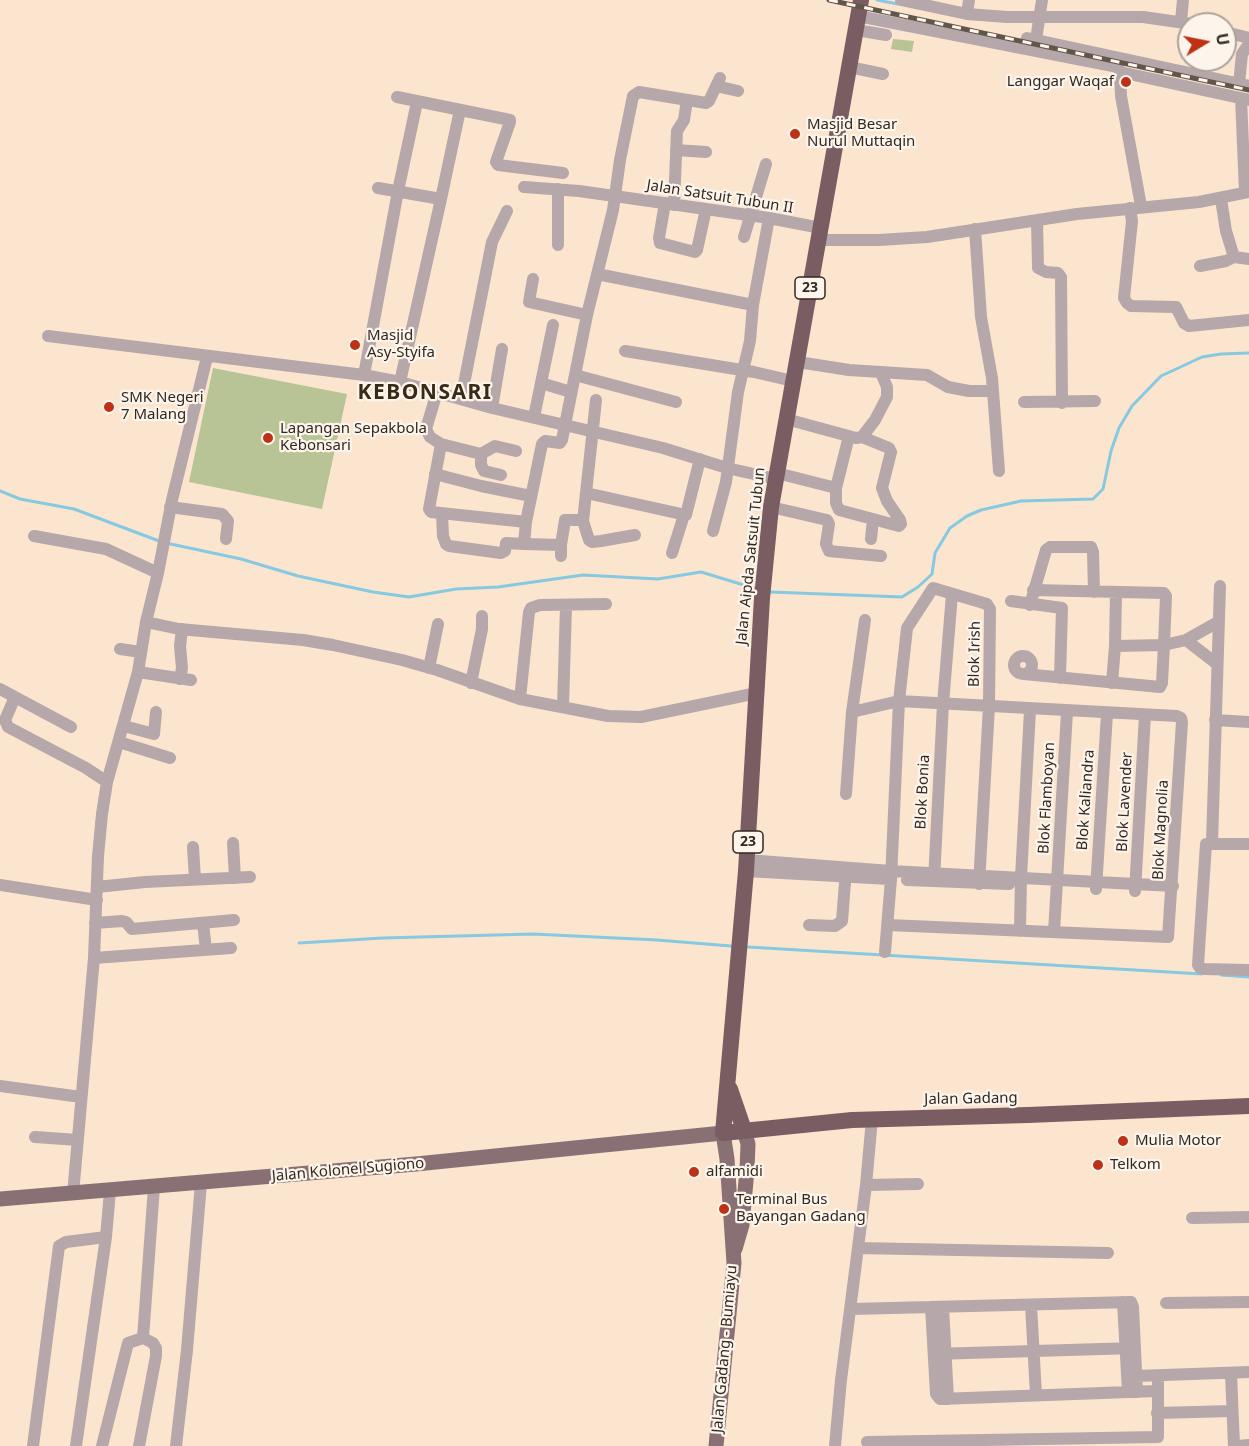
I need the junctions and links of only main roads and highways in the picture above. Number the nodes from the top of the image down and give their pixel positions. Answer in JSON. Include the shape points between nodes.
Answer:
{"nodes":[{"id":1,"x":858,"y":16,"type":"edge"},
{"id":2,"x":729,"y":1085,"type":"junction"},
{"id":3,"x":1249,"y":1106,"type":"edge"},
{"id":4,"x":744,"y":1130,"type":"junction"},
{"id":5,"x":723,"y":1132,"type":"junction"},
{"id":6,"x":694,"y":1135,"type":"joint"},
{"id":7,"x":0,"y":1199,"type":"edge"},
{"id":8,"x":734,"y":1252,"type":"junction"},
{"id":9,"x":716,"y":1446,"type":"edge"}],
"edges":[{"from":1,"to":2,"type":"highway","name":"Jalan Aipda Satsuit Tubun","number":"23","via":[[771,507]]},
{"from":2,"to":4,"type":"highway","name":"Jalan Aipda Satsuit Tubun","number":"23"},
{"from":2,"to":5,"type":"highway","name":"Jalan Aipda Satsuit Tubun","number":"23"},
{"from":3,"to":4,"type":"highway","name":"Jalan Gadang","via":[[872,1119]]},
{"from":4,"to":5,"type":"highway","name":"Jalan Gadang"},
{"from":4,"to":8,"type":"main road","name":"Jalan Gadang - Bumiayu","via":[[747,1170],[742,1225]]},
{"from":5,"to":6,"type":"main road","name":"Jalan Gadang"},
{"from":5,"to":8,"type":"main road","name":"Jalan Gadang - Bumiayu"},
{"from":6,"to":7,"type":"main road","name":"Jalan Kolonel Sugiono","via":[[416,1164]]},
{"from":8,"to":9,"type":"main road","name":"Jalan Gadang - Bumiayu"}]}
